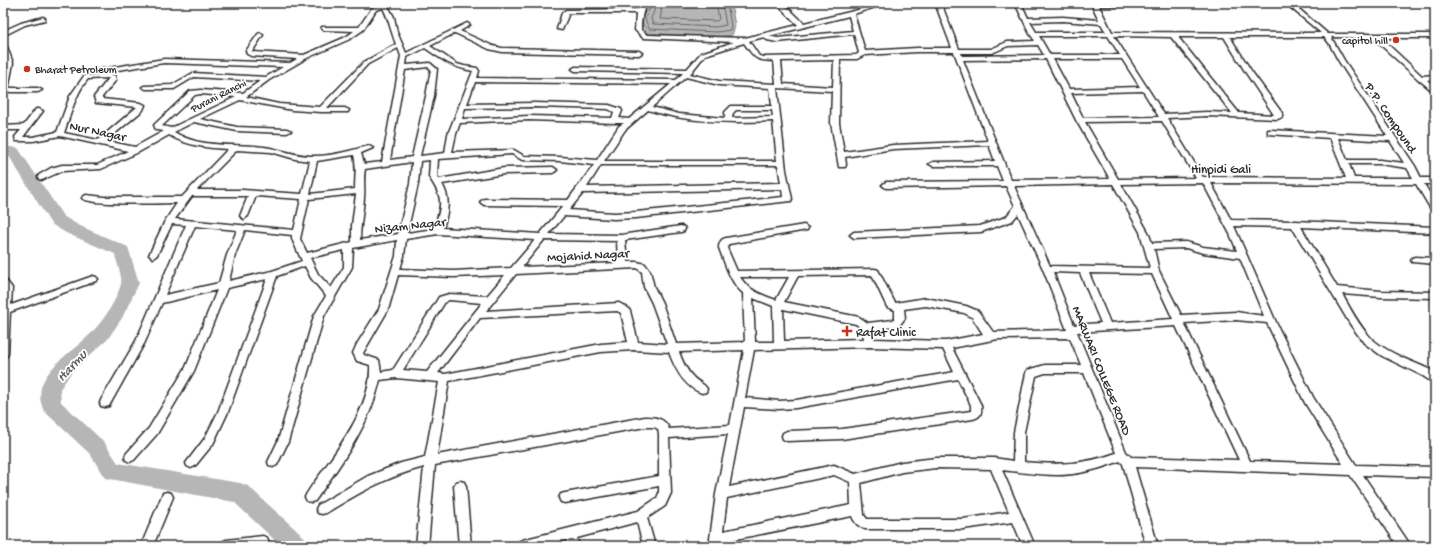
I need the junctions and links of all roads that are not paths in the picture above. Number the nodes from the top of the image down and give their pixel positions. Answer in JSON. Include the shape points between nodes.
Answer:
{"nodes":[{"id":1,"x":644,"y":3,"type":"edge"},
{"id":2,"x":779,"y":3,"type":"edge"},
{"id":3,"x":884,"y":3,"type":"edge"},
{"id":4,"x":938,"y":3,"type":"edge"},
{"id":5,"x":1018,"y":3,"type":"edge"},
{"id":6,"x":1194,"y":3,"type":"edge"},
{"id":7,"x":1288,"y":3,"type":"edge"},
{"id":8,"x":1094,"y":4,"type":"edge"},
{"id":9,"x":388,"y":5,"type":"edge"},
{"id":10,"x":374,"y":6,"type":"edge"},
{"id":11,"x":640,"y":11,"type":"junction"},
{"id":12,"x":850,"y":13,"type":"junction"},
{"id":13,"x":43,"y":19,"type":"dead end"},
{"id":14,"x":1026,"y":20,"type":"junction"},
{"id":15,"x":1105,"y":22,"type":"junction"},
{"id":16,"x":802,"y":24,"type":"junction"},
{"id":17,"x":468,"y":25,"type":"dead end"},
{"id":18,"x":324,"y":28,"type":"dead end"},
{"id":19,"x":361,"y":29,"type":"junction"},
{"id":20,"x":560,"y":29,"type":"dead end"},
{"id":21,"x":456,"y":30,"type":"junction"},
{"id":22,"x":857,"y":32,"type":"junction"},
{"id":23,"x":1110,"y":33,"type":"junction"},
{"id":24,"x":3,"y":34,"type":"edge"},
{"id":25,"x":1033,"y":34,"type":"junction"},
{"id":26,"x":1172,"y":34,"type":"junction"},
{"id":27,"x":1225,"y":34,"type":"junction"},
{"id":28,"x":1325,"y":34,"type":"junction"},
{"id":29,"x":260,"y":35,"type":"dead end"},
{"id":30,"x":765,"y":35,"type":"junction"},
{"id":31,"x":1374,"y":35,"type":"junction"},
{"id":32,"x":1435,"y":36,"type":"edge"},
{"id":33,"x":694,"y":38,"type":"junction"},
{"id":34,"x":745,"y":40,"type":"junction"},
{"id":35,"x":1039,"y":43,"type":"junction"},
{"id":36,"x":399,"y":45,"type":"junction"},
{"id":37,"x":426,"y":46,"type":"junction"},
{"id":38,"x":3,"y":47,"type":"edge"},
{"id":39,"x":639,"y":53,"type":"dead end"},
{"id":40,"x":862,"y":53,"type":"junction"},
{"id":41,"x":703,"y":54,"type":"junction"},
{"id":42,"x":957,"y":55,"type":"junction"},
{"id":43,"x":404,"y":56,"type":"junction"},
{"id":44,"x":1124,"y":56,"type":"junction"},
{"id":45,"x":305,"y":57,"type":"junction"},
{"id":46,"x":777,"y":58,"type":"junction"},
{"id":47,"x":837,"y":58,"type":"junction"},
{"id":48,"x":1048,"y":58,"type":"junction"},
{"id":49,"x":290,"y":65,"type":"junction"},
{"id":50,"x":401,"y":68,"type":"junction"},
{"id":51,"x":575,"y":69,"type":"dead end"},
{"id":52,"x":687,"y":73,"type":"junction"},
{"id":53,"x":86,"y":77,"type":"junction"},
{"id":54,"x":1435,"y":77,"type":"edge"},
{"id":55,"x":1420,"y":78,"type":"junction"},
{"id":56,"x":267,"y":79,"type":"junction"},
{"id":57,"x":472,"y":80,"type":"junction"},
{"id":58,"x":677,"y":82,"type":"junction"},
{"id":59,"x":777,"y":86,"type":"junction"},
{"id":60,"x":146,"y":87,"type":"dead end"},
{"id":61,"x":837,"y":89,"type":"junction"},
{"id":62,"x":1144,"y":89,"type":"junction"},
{"id":63,"x":3,"y":90,"type":"edge"},
{"id":64,"x":38,"y":90,"type":"dead end"},
{"id":65,"x":1066,"y":91,"type":"junction"},
{"id":66,"x":1435,"y":91,"type":"edge"},
{"id":67,"x":243,"y":96,"type":"junction"},
{"id":68,"x":464,"y":106,"type":"junction"},
{"id":69,"x":648,"y":108,"type":"junction"},
{"id":70,"x":776,"y":108,"type":"junction"},
{"id":71,"x":321,"y":110,"type":"junction"},
{"id":72,"x":345,"y":110,"type":"dead end"},
{"id":73,"x":39,"y":111,"type":"dead end"},
{"id":74,"x":1236,"y":115,"type":"junction"},
{"id":75,"x":1163,"y":117,"type":"junction"},
{"id":76,"x":777,"y":119,"type":"junction"},
{"id":77,"x":193,"y":120,"type":"junction"},
{"id":78,"x":728,"y":120,"type":"junction"},
{"id":79,"x":1080,"y":120,"type":"junction"},
{"id":80,"x":457,"y":121,"type":"junction"},
{"id":81,"x":615,"y":121,"type":"junction"},
{"id":82,"x":630,"y":121,"type":"junction"},
{"id":83,"x":27,"y":127,"type":"junction"},
{"id":84,"x":3,"y":128,"type":"edge"},
{"id":85,"x":170,"y":131,"type":"junction"},
{"id":86,"x":287,"y":131,"type":"dead end"},
{"id":87,"x":1270,"y":132,"type":"dead end"},
{"id":88,"x":60,"y":134,"type":"junction"},
{"id":89,"x":1333,"y":135,"type":"junction"},
{"id":90,"x":1393,"y":139,"type":"junction"},
{"id":91,"x":100,"y":142,"type":"junction"},
{"id":92,"x":992,"y":143,"type":"junction"},
{"id":93,"x":235,"y":147,"type":"junction"},
{"id":94,"x":368,"y":148,"type":"dead end"},
{"id":95,"x":136,"y":150,"type":"junction"},
{"id":96,"x":357,"y":152,"type":"junction"},
{"id":97,"x":448,"y":155,"type":"junction"},
{"id":98,"x":840,"y":155,"type":"junction"},
{"id":99,"x":434,"y":157,"type":"junction"},
{"id":100,"x":314,"y":159,"type":"junction"},
{"id":101,"x":416,"y":159,"type":"junction"},
{"id":102,"x":1345,"y":162,"type":"junction"},
{"id":103,"x":386,"y":163,"type":"junction"},
{"id":104,"x":598,"y":163,"type":"junction"},
{"id":105,"x":781,"y":163,"type":"junction"},
{"id":106,"x":1000,"y":163,"type":"junction"},
{"id":107,"x":933,"y":164,"type":"dead end"},
{"id":108,"x":842,"y":165,"type":"dead end"},
{"id":109,"x":1411,"y":166,"type":"junction"},
{"id":110,"x":361,"y":167,"type":"junction"},
{"id":111,"x":554,"y":170,"type":"dead end"},
{"id":112,"x":42,"y":177,"type":"dead end"},
{"id":113,"x":1203,"y":180,"type":"junction"},
{"id":114,"x":1351,"y":180,"type":"junction"},
{"id":115,"x":1115,"y":181,"type":"junction"},
{"id":116,"x":1420,"y":181,"type":"junction"},
{"id":117,"x":1435,"y":181,"type":"edge"},
{"id":118,"x":437,"y":182,"type":"junction"},
{"id":119,"x":1008,"y":182,"type":"junction"},
{"id":120,"x":886,"y":185,"type":"dead end"},
{"id":121,"x":785,"y":186,"type":"junction"},
{"id":122,"x":360,"y":190,"type":"junction"},
{"id":123,"x":581,"y":190,"type":"junction"},
{"id":124,"x":253,"y":194,"type":"junction"},
{"id":125,"x":305,"y":196,"type":"junction"},
{"id":126,"x":187,"y":197,"type":"junction"},
{"id":127,"x":86,"y":198,"type":"dead end"},
{"id":128,"x":484,"y":202,"type":"dead end"},
{"id":129,"x":568,"y":203,"type":"junction"},
{"id":130,"x":1019,"y":207,"type":"junction"},
{"id":131,"x":1434,"y":207,"type":"edge"},
{"id":132,"x":563,"y":213,"type":"junction"},
{"id":133,"x":244,"y":216,"type":"dead end"},
{"id":134,"x":169,"y":221,"type":"junction"},
{"id":135,"x":192,"y":222,"type":"junction"},
{"id":136,"x":1228,"y":223,"type":"junction"},
{"id":137,"x":1295,"y":224,"type":"junction"},
{"id":138,"x":242,"y":227,"type":"junction"},
{"id":139,"x":804,"y":228,"type":"dead end"},
{"id":140,"x":681,"y":229,"type":"dead end"},
{"id":141,"x":1435,"y":230,"type":"edge"},
{"id":142,"x":438,"y":231,"type":"junction"},
{"id":143,"x":297,"y":233,"type":"junction"},
{"id":144,"x":402,"y":235,"type":"junction"},
{"id":145,"x":854,"y":235,"type":"dead end"},
{"id":146,"x":544,"y":237,"type":"junction"},
{"id":147,"x":621,"y":238,"type":"junction"},
{"id":148,"x":353,"y":245,"type":"junction"},
{"id":149,"x":1149,"y":246,"type":"junction"},
{"id":150,"x":1242,"y":254,"type":"junction"},
{"id":151,"x":153,"y":256,"type":"dead end"},
{"id":152,"x":307,"y":259,"type":"junction"},
{"id":153,"x":1415,"y":260,"type":"dead end"},
{"id":154,"x":1435,"y":261,"type":"edge"},
{"id":155,"x":623,"y":265,"type":"junction"},
{"id":156,"x":1046,"y":269,"type":"junction"},
{"id":157,"x":1083,"y":270,"type":"junction"},
{"id":158,"x":1155,"y":271,"type":"junction"},
{"id":159,"x":396,"y":272,"type":"junction"},
{"id":160,"x":514,"y":272,"type":"junction"},
{"id":161,"x":273,"y":274,"type":"junction"},
{"id":162,"x":735,"y":274,"type":"junction"},
{"id":163,"x":795,"y":274,"type":"junction"},
{"id":164,"x":93,"y":279,"type":"dead end"},
{"id":165,"x":3,"y":282,"type":"edge"},
{"id":166,"x":223,"y":286,"type":"junction"},
{"id":167,"x":1336,"y":290,"type":"junction"},
{"id":168,"x":748,"y":291,"type":"junction"},
{"id":169,"x":1435,"y":295,"type":"edge"},
{"id":170,"x":332,"y":296,"type":"junction"},
{"id":171,"x":159,"y":300,"type":"junction"},
{"id":172,"x":490,"y":300,"type":"junction"},
{"id":173,"x":778,"y":304,"type":"junction"},
{"id":174,"x":899,"y":308,"type":"junction"},
{"id":175,"x":4,"y":311,"type":"edge"},
{"id":176,"x":477,"y":316,"type":"junction"},
{"id":177,"x":1271,"y":320,"type":"junction"},
{"id":178,"x":1180,"y":321,"type":"junction"},
{"id":179,"x":866,"y":327,"type":"junction"},
{"id":180,"x":1107,"y":327,"type":"junction"},
{"id":181,"x":1071,"y":332,"type":"junction"},
{"id":182,"x":990,"y":336,"type":"junction"},
{"id":183,"x":870,"y":343,"type":"junction"},
{"id":184,"x":779,"y":345,"type":"junction"},
{"id":185,"x":946,"y":345,"type":"junction"},
{"id":186,"x":634,"y":346,"type":"junction"},
{"id":187,"x":750,"y":346,"type":"junction"},
{"id":188,"x":673,"y":348,"type":"junction"},
{"id":189,"x":3,"y":354,"type":"edge"},
{"id":190,"x":1087,"y":369,"type":"junction"},
{"id":191,"x":396,"y":374,"type":"junction"},
{"id":192,"x":960,"y":375,"type":"junction"},
{"id":193,"x":377,"y":376,"type":"junction"},
{"id":194,"x":430,"y":376,"type":"junction"},
{"id":195,"x":445,"y":378,"type":"junction"},
{"id":196,"x":1435,"y":380,"type":"edge"},
{"id":197,"x":702,"y":388,"type":"dead end"},
{"id":198,"x":739,"y":402,"type":"junction"},
{"id":199,"x":105,"y":403,"type":"dead end"},
{"id":200,"x":734,"y":429,"type":"junction"},
{"id":201,"x":664,"y":434,"type":"junction"},
{"id":202,"x":787,"y":436,"type":"dead end"},
{"id":203,"x":130,"y":457,"type":"dead end"},
{"id":204,"x":1125,"y":458,"type":"junction"},
{"id":205,"x":430,"y":461,"type":"junction"},
{"id":206,"x":273,"y":462,"type":"dead end"},
{"id":207,"x":192,"y":463,"type":"dead end"},
{"id":208,"x":994,"y":463,"type":"junction"},
{"id":209,"x":1246,"y":464,"type":"junction"},
{"id":210,"x":1018,"y":465,"type":"junction"},
{"id":211,"x":1354,"y":471,"type":"junction"},
{"id":212,"x":1435,"y":472,"type":"edge"},
{"id":213,"x":855,"y":479,"type":"junction"},
{"id":214,"x":664,"y":480,"type":"junction"},
{"id":215,"x":460,"y":486,"type":"dead end"},
{"id":216,"x":722,"y":494,"type":"junction"},
{"id":217,"x":167,"y":497,"type":"dead end"},
{"id":218,"x":311,"y":497,"type":"dead end"},
{"id":219,"x":566,"y":498,"type":"dead end"},
{"id":220,"x":322,"y":509,"type":"dead end"},
{"id":221,"x":858,"y":509,"type":"junction"},
{"id":222,"x":641,"y":516,"type":"junction"},
{"id":223,"x":1016,"y":516,"type":"junction"},
{"id":224,"x":572,"y":540,"type":"edge"},
{"id":225,"x":263,"y":542,"type":"dead end"},
{"id":226,"x":715,"y":542,"type":"edge"},
{"id":227,"x":147,"y":546,"type":"edge"},
{"id":228,"x":226,"y":546,"type":"edge"},
{"id":229,"x":422,"y":546,"type":"edge"},
{"id":230,"x":465,"y":546,"type":"edge"},
{"id":231,"x":522,"y":546,"type":"edge"},
{"id":232,"x":648,"y":546,"type":"edge"},
{"id":233,"x":1029,"y":546,"type":"edge"},
{"id":234,"x":1152,"y":546,"type":"edge"},
{"id":235,"x":1405,"y":546,"type":"edge"}],
"edges":[{"from":1,"to":11,"type":"street"},
{"from":2,"to":16,"type":"street"},
{"from":3,"to":12,"type":"street"},
{"from":4,"to":42,"type":"street","name":"MARWARI COLLEGE ROAD"},
{"from":5,"to":14,"type":"street"},
{"from":6,"to":8,"type":"street"},
{"from":7,"to":28,"type":"street","name":"P.P. Compound"},
{"from":8,"to":15,"type":"street"},
{"from":9,"to":10,"type":"street","name":"Purani Ranchi"},
{"from":9,"to":36,"type":"street"},
{"from":10,"to":19,"type":"street","name":"Purani Ranchi"},
{"from":11,"to":20,"type":"street","via":[[568,11]]},
{"from":11,"to":33,"type":"street","via":[[638,30],[645,37]]},
{"from":12,"to":16,"type":"street"},
{"from":12,"to":22,"type":"street"},
{"from":13,"to":24,"type":"street","via":[[23,24]]},
{"from":14,"to":15,"type":"street"},
{"from":14,"to":25,"type":"street"},
{"from":15,"to":23,"type":"street"},
{"from":16,"to":30,"type":"street"},
{"from":17,"to":21,"type":"street"},
{"from":18,"to":19,"type":"street"},
{"from":19,"to":45,"type":"street","name":"Purani Ranchi","via":[[348,38]]},
{"from":21,"to":37,"type":"street"},
{"from":21,"to":39,"type":"street","via":[[491,48],[502,50]]},
{"from":22,"to":30,"type":"street","via":[[777,40],[769,39]]},
{"from":22,"to":40,"type":"street"},
{"from":23,"to":25,"type":"street"},
{"from":23,"to":26,"type":"street"},
{"from":23,"to":44,"type":"street"},
{"from":25,"to":35,"type":"street"},
{"from":26,"to":27,"type":"street"},
{"from":26,"to":74,"type":"street"},
{"from":27,"to":28,"type":"street"},
{"from":27,"to":74,"type":"street","via":[[1279,115]]},
{"from":28,"to":31,"type":"street"},
{"from":28,"to":90,"type":"street","name":"P.P. Compound"},
{"from":29,"to":45,"type":"street","via":[[248,53]]},
{"from":30,"to":34,"type":"street"},
{"from":31,"to":32,"type":"street"},
{"from":31,"to":55,"type":"street"},
{"from":33,"to":34,"type":"street"},
{"from":33,"to":41,"type":"street"},
{"from":34,"to":41,"type":"street"},
{"from":34,"to":46,"type":"street","via":[[759,58]]},
{"from":35,"to":42,"type":"street","via":[[1007,44],[992,51]]},
{"from":35,"to":48,"type":"street"},
{"from":36,"to":43,"type":"street"},
{"from":36,"to":71,"type":"street","via":[[366,63]]},
{"from":37,"to":43,"type":"street"},
{"from":37,"to":57,"type":"street","via":[[455,65],[475,68]]},
{"from":38,"to":63,"type":"main road","via":[[8,63]]},
{"from":40,"to":42,"type":"street","via":[[917,50]]},
{"from":40,"to":47,"type":"street","via":[[857,57]]},
{"from":41,"to":52,"type":"street"},
{"from":42,"to":48,"type":"street"},
{"from":42,"to":92,"type":"street","name":"MARWARI COLLEGE ROAD"},
{"from":43,"to":50,"type":"street"},
{"from":44,"to":48,"type":"street"},
{"from":44,"to":62,"type":"street"},
{"from":45,"to":49,"type":"street","name":"Purani Ranchi"},
{"from":46,"to":47,"type":"street"},
{"from":46,"to":59,"type":"street"},
{"from":47,"to":61,"type":"street"},
{"from":48,"to":65,"type":"street"},
{"from":49,"to":53,"type":"street","via":[[164,61],[100,70]]},
{"from":49,"to":56,"type":"street","name":"Purani Ranchi"},
{"from":50,"to":101,"type":"street","via":[[430,65],[434,69]]},
{"from":50,"to":103,"type":"street"},
{"from":51,"to":52,"type":"street"},
{"from":52,"to":58,"type":"street"},
{"from":52,"to":59,"type":"street","via":[[719,83]]},
{"from":53,"to":88,"type":"street","via":[[72,102]]},
{"from":53,"to":91,"type":"street","via":[[113,77],[98,97],[99,101],[141,105]]},
{"from":54,"to":55,"type":"street"},
{"from":55,"to":66,"type":"street"},
{"from":56,"to":60,"type":"street","via":[[193,75],[174,87]]},
{"from":56,"to":67,"type":"street","name":"Purani Ranchi"},
{"from":57,"to":58,"type":"street"},
{"from":57,"to":68,"type":"street"},
{"from":58,"to":69,"type":"street"},
{"from":59,"to":61,"type":"street"},
{"from":59,"to":70,"type":"street"},
{"from":61,"to":98,"type":"street","via":[[835,123]]},
{"from":62,"to":65,"type":"street"},
{"from":62,"to":75,"type":"street"},
{"from":63,"to":64,"type":"street"},
{"from":65,"to":79,"type":"street"},
{"from":67,"to":71,"type":"street","via":[[270,106]]},
{"from":67,"to":77,"type":"street","name":"Purani Ranchi"},
{"from":67,"to":85,"type":"street","via":[[193,93],[158,125],[159,128]]},
{"from":68,"to":80,"type":"street"},
{"from":68,"to":81,"type":"street","via":[[609,107],[618,111]]},
{"from":69,"to":78,"type":"street","via":[[665,113]]},
{"from":69,"to":82,"type":"street"},
{"from":70,"to":76,"type":"street"},
{"from":70,"to":78,"type":"street","via":[[734,108],[729,112]]},
{"from":71,"to":72,"type":"street"},
{"from":73,"to":83,"type":"street","name":"Nur Nagar"},
{"from":74,"to":75,"type":"street"},
{"from":75,"to":79,"type":"street"},
{"from":75,"to":113,"type":"street"},
{"from":76,"to":78,"type":"street"},
{"from":76,"to":105,"type":"street"},
{"from":77,"to":85,"type":"street","name":"Purani Ranchi"},
{"from":77,"to":86,"type":"street","via":[[237,129]]},
{"from":79,"to":115,"type":"street"},
{"from":80,"to":81,"type":"street","via":[[529,118]]},
{"from":80,"to":97,"type":"street"},
{"from":81,"to":82,"type":"street"},
{"from":82,"to":104,"type":"street","via":[[616,136]]},
{"from":83,"to":84,"type":"street"},
{"from":83,"to":88,"type":"street","name":"Nur Nagar","via":[[19,139]]},
{"from":85,"to":93,"type":"street","via":[[186,142]]},
{"from":85,"to":95,"type":"street","name":"Purani Ranchi"},
{"from":87,"to":89,"type":"street"},
{"from":88,"to":91,"type":"street","name":"Nur Nagar"},
{"from":89,"to":90,"type":"street"},
{"from":89,"to":102,"type":"street"},
{"from":90,"to":109,"type":"street","name":"P.P. Compound"},
{"from":91,"to":95,"type":"street","name":"Nur Nagar"},
{"from":92,"to":98,"type":"street","via":[[893,147]]},
{"from":92,"to":106,"type":"street","name":"MARWARI COLLEGE ROAD"},
{"from":93,"to":100,"type":"street","via":[[266,149],[296,158]]},
{"from":93,"to":126,"type":"street"},
{"from":94,"to":96,"type":"street"},
{"from":95,"to":112,"type":"street","name":"Purani Ranchi","via":[[98,167],[62,168]]},
{"from":96,"to":100,"type":"street"},
{"from":96,"to":110,"type":"street"},
{"from":97,"to":99,"type":"street"},
{"from":97,"to":104,"type":"street","via":[[514,152],[522,158]]},
{"from":98,"to":108,"type":"street"},
{"from":99,"to":101,"type":"street"},
{"from":99,"to":118,"type":"street","via":[[433,177]]},
{"from":100,"to":125,"type":"street"},
{"from":101,"to":103,"type":"street"},
{"from":101,"to":144,"type":"street","via":[[414,184]]},
{"from":102,"to":109,"type":"street","via":[[1380,162]]},
{"from":102,"to":114,"type":"street"},
{"from":103,"to":110,"type":"street"},
{"from":104,"to":105,"type":"street"},
{"from":104,"to":123,"type":"street"},
{"from":105,"to":121,"type":"street"},
{"from":106,"to":107,"type":"street"},
{"from":106,"to":119,"type":"street","name":"MARWARI COLLEGE ROAD"},
{"from":109,"to":116,"type":"street","name":"P.P. Compound"},
{"from":110,"to":122,"type":"street"},
{"from":111,"to":118,"type":"street","via":[[504,171]]},
{"from":113,"to":114,"type":"street","name":"Hinpidi Gali"},
{"from":113,"to":115,"type":"street","name":"Hinpidi Gali"},
{"from":113,"to":136,"type":"street"},
{"from":114,"to":116,"type":"street","name":"Hinpidi Gali"},
{"from":115,"to":119,"type":"street","name":"Hinpidi Gali"},
{"from":115,"to":149,"type":"street"},
{"from":116,"to":117,"type":"street","name":"Hinpidi Gali"},
{"from":116,"to":131,"type":"street","name":"P.P. Compound"},
{"from":118,"to":142,"type":"street","via":[[443,188],[446,203]]},
{"from":119,"to":120,"type":"street","name":"Hinpidi Gali"},
{"from":119,"to":130,"type":"street","name":"MARWARI COLLEGE ROAD"},
{"from":121,"to":123,"type":"street"},
{"from":121,"to":132,"type":"street","via":[[788,199],[785,200],[636,215]]},
{"from":122,"to":125,"type":"street"},
{"from":122,"to":148,"type":"street"},
{"from":123,"to":129,"type":"street"},
{"from":124,"to":125,"type":"street"},
{"from":124,"to":126,"type":"street"},
{"from":124,"to":133,"type":"street"},
{"from":125,"to":143,"type":"street"},
{"from":126,"to":127,"type":"street","via":[[104,200]]},
{"from":126,"to":134,"type":"street"},
{"from":128,"to":129,"type":"street"},
{"from":129,"to":132,"type":"street"},
{"from":130,"to":145,"type":"street","via":[[1009,219],[981,229]]},
{"from":130,"to":156,"type":"street","name":"MARWARI COLLEGE ROAD"},
{"from":132,"to":146,"type":"street"},
{"from":134,"to":135,"type":"street"},
{"from":134,"to":151,"type":"street"},
{"from":135,"to":138,"type":"street"},
{"from":135,"to":171,"type":"street"},
{"from":136,"to":137,"type":"street"},
{"from":136,"to":150,"type":"street"},
{"from":137,"to":141,"type":"street"},
{"from":137,"to":167,"type":"street"},
{"from":138,"to":143,"type":"street"},
{"from":138,"to":166,"type":"street"},
{"from":139,"to":162,"type":"street","via":[[726,241],[723,248]]},
{"from":140,"to":147,"type":"street","name":"Nizam Nagar"},
{"from":142,"to":144,"type":"street","name":"Nizam Nagar"},
{"from":142,"to":146,"type":"street","name":"Nizam Nagar"},
{"from":143,"to":152,"type":"street","via":[[296,239]]},
{"from":144,"to":148,"type":"street","name":"Nizam Nagar"},
{"from":144,"to":159,"type":"street"},
{"from":146,"to":147,"type":"street","name":"Nizam Nagar"},
{"from":146,"to":160,"type":"street"},
{"from":147,"to":155,"type":"street"},
{"from":148,"to":152,"type":"street","name":"Nizam Nagar"},
{"from":148,"to":170,"type":"street","via":[[348,267]]},
{"from":149,"to":150,"type":"street","via":[[1181,244],[1203,250]]},
{"from":149,"to":158,"type":"street"},
{"from":150,"to":177,"type":"street"},
{"from":152,"to":161,"type":"street","name":"Nizam Nagar"},
{"from":152,"to":170,"type":"street","via":[[314,276]]},
{"from":153,"to":154,"type":"street"},
{"from":155,"to":160,"type":"street","name":"Mojahid Nagar"},
{"from":155,"to":188,"type":"street","name":"Mojahid Nagar","via":[[637,264],[646,270],[649,287]]},
{"from":156,"to":157,"type":"street"},
{"from":156,"to":181,"type":"street","name":"MARWARI COLLEGE ROAD"},
{"from":157,"to":158,"type":"street"},
{"from":157,"to":180,"type":"street"},
{"from":158,"to":178,"type":"street"},
{"from":159,"to":160,"type":"street","name":"Mojahid Nagar"},
{"from":159,"to":193,"type":"street","via":[[383,310],[358,353],[360,358],[375,363]]},
{"from":160,"to":172,"type":"street"},
{"from":161,"to":166,"type":"street","name":"Nizam Nagar"},
{"from":161,"to":207,"type":"street","via":[[223,412],[209,442]]},
{"from":162,"to":163,"type":"street"},
{"from":162,"to":168,"type":"street"},
{"from":163,"to":173,"type":"street"},
{"from":163,"to":174,"type":"street","via":[[875,272],[890,305]]},
{"from":164,"to":175,"type":"street"},
{"from":165,"to":175,"type":"street","via":[[7,288]]},
{"from":166,"to":171,"type":"street","name":"Nizam Nagar"},
{"from":166,"to":203,"type":"street","via":[[190,368],[153,431]]},
{"from":167,"to":169,"type":"street"},
{"from":167,"to":196,"type":"street","via":[[1359,330],[1374,347]]},
{"from":168,"to":173,"type":"street"},
{"from":168,"to":187,"type":"street"},
{"from":170,"to":206,"type":"street","via":[[319,316],[283,442]]},
{"from":171,"to":199,"type":"street","via":[[140,342]]},
{"from":172,"to":176,"type":"street"},
{"from":172,"to":191,"type":"street","via":[[449,297],[442,299]]},
{"from":173,"to":179,"type":"street","via":[[859,321]]},
{"from":173,"to":184,"type":"street"},
{"from":174,"to":179,"type":"street","via":[[900,318],[896,323]]},
{"from":174,"to":182,"type":"street","via":[[926,302],[966,310],[974,314]]},
{"from":175,"to":189,"type":"street"},
{"from":176,"to":186,"type":"street","via":[[619,307],[625,312]]},
{"from":176,"to":194,"type":"street"},
{"from":177,"to":178,"type":"street","via":[[1236,316]]},
{"from":177,"to":211,"type":"street","via":[[1313,406]]},
{"from":178,"to":180,"type":"street"},
{"from":178,"to":209,"type":"street"},
{"from":179,"to":183,"type":"street"},
{"from":180,"to":181,"type":"street"},
{"from":181,"to":182,"type":"street"},
{"from":181,"to":190,"type":"street","name":"MARWARI COLLEGE ROAD"},
{"from":182,"to":185,"type":"street"},
{"from":183,"to":184,"type":"street"},
{"from":183,"to":185,"type":"street"},
{"from":184,"to":187,"type":"street"},
{"from":185,"to":192,"type":"street"},
{"from":186,"to":188,"type":"street"},
{"from":186,"to":195,"type":"street","via":[[601,348]]},
{"from":187,"to":188,"type":"street"},
{"from":187,"to":198,"type":"street"},
{"from":188,"to":197,"type":"street","name":"Mojahid Nagar","via":[[683,373]]},
{"from":190,"to":204,"type":"street","name":"MARWARI COLLEGE ROAD"},
{"from":190,"to":210,"type":"street","via":[[1045,369],[1031,373],[1019,432]]},
{"from":191,"to":193,"type":"street"},
{"from":191,"to":194,"type":"street"},
{"from":192,"to":198,"type":"street","via":[[796,404]]},
{"from":192,"to":202,"type":"street","via":[[976,405],[977,412],[972,416],[842,434]]},
{"from":193,"to":218,"type":"street","via":[[360,422]]},
{"from":194,"to":195,"type":"street"},
{"from":195,"to":205,"type":"street"},
{"from":198,"to":200,"type":"street"},
{"from":200,"to":201,"type":"street"},
{"from":200,"to":216,"type":"street"},
{"from":201,"to":205,"type":"street","via":[[663,427],[656,422],[645,422]]},
{"from":201,"to":214,"type":"street"},
{"from":204,"to":209,"type":"street"},
{"from":204,"to":210,"type":"street","via":[[1066,470]]},
{"from":204,"to":234,"type":"street","name":"MARWARI COLLEGE ROAD"},
{"from":205,"to":220,"type":"street","via":[[401,468],[372,480]]},
{"from":205,"to":229,"type":"street"},
{"from":208,"to":210,"type":"street"},
{"from":208,"to":213,"type":"street","via":[[916,465]]},
{"from":208,"to":223,"type":"street"},
{"from":209,"to":211,"type":"street"},
{"from":211,"to":212,"type":"street"},
{"from":211,"to":235,"type":"street"},
{"from":213,"to":216,"type":"street","via":[[834,470],[824,471]]},
{"from":213,"to":221,"type":"street"},
{"from":214,"to":219,"type":"street"},
{"from":214,"to":222,"type":"street","via":[[665,493],[661,502]]},
{"from":215,"to":230,"type":"street"},
{"from":216,"to":226,"type":"street"},
{"from":217,"to":227,"type":"street"},
{"from":221,"to":223,"type":"street","via":[[858,517],[865,524],[875,526],[963,524]]},
{"from":221,"to":226,"type":"street"},
{"from":222,"to":224,"type":"street"},
{"from":222,"to":232,"type":"street"},
{"from":223,"to":233,"type":"street"},
{"from":224,"to":231,"type":"street"},
{"from":225,"to":228,"type":"street"}]}
